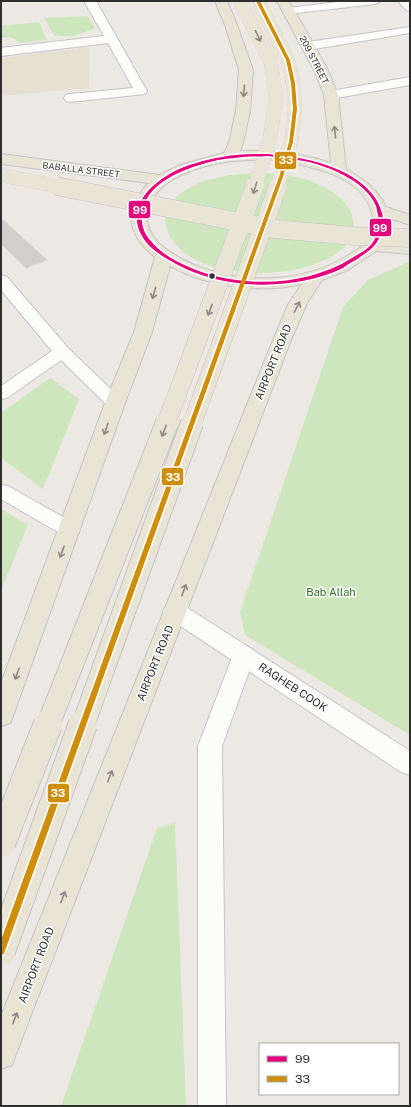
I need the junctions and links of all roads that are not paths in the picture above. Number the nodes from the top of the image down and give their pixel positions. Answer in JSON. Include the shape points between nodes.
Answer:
{"nodes":[{"id":1,"x":90,"y":1,"type":"edge"},
{"id":2,"x":220,"y":1,"type":"edge"},
{"id":3,"x":240,"y":1,"type":"edge"},
{"id":4,"x":258,"y":1,"type":"edge"},
{"id":5,"x":376,"y":1,"type":"edge"},
{"id":6,"x":404,"y":1,"type":"edge"},
{"id":7,"x":286,"y":6,"type":"edge"},
{"id":8,"x":410,"y":8,"type":"edge"},
{"id":9,"x":410,"y":30,"type":"edge"},
{"id":10,"x":112,"y":39,"type":"junction"},
{"id":11,"x":308,"y":46,"type":"junction"},
{"id":12,"x":1,"y":52,"type":"edge"},
{"id":13,"x":410,"y":81,"type":"edge"},
{"id":14,"x":331,"y":95,"type":"junction"},
{"id":15,"x":70,"y":98,"type":"dead end"},
{"id":16,"x":230,"y":157,"type":"junction"},
{"id":17,"x":1,"y":159,"type":"edge"},
{"id":18,"x":1,"y":168,"type":"edge"},
{"id":19,"x":339,"y":171,"type":"junction"},
{"id":20,"x":1,"y":175,"type":"edge"},
{"id":21,"x":1,"y":180,"type":"edge"},
{"id":22,"x":162,"y":180,"type":"junction"},
{"id":23,"x":380,"y":210,"type":"junction"},
{"id":24,"x":140,"y":212,"type":"junction"},
{"id":25,"x":410,"y":220,"type":"edge"},
{"id":26,"x":410,"y":231,"type":"edge"},
{"id":27,"x":410,"y":238,"type":"edge"},
{"id":28,"x":372,"y":246,"type":"junction"},
{"id":29,"x":410,"y":250,"type":"edge"},
{"id":30,"x":164,"y":256,"type":"junction"},
{"id":31,"x":316,"y":276,"type":"junction"},
{"id":32,"x":1,"y":280,"type":"edge"},
{"id":33,"x":62,"y":352,"type":"junction"},
{"id":34,"x":1,"y":394,"type":"edge"},
{"id":35,"x":115,"y":403,"type":"junction"},
{"id":36,"x":1,"y":491,"type":"edge"},
{"id":37,"x":70,"y":530,"type":"junction"},
{"id":38,"x":176,"y":611,"type":"junction"},
{"id":39,"x":244,"y":655,"type":"junction"},
{"id":40,"x":1,"y":716,"type":"edge"},
{"id":41,"x":410,"y":764,"type":"edge"},
{"id":42,"x":1,"y":843,"type":"edge"},
{"id":43,"x":1,"y":951,"type":"edge"},
{"id":44,"x":1,"y":1054,"type":"edge"},
{"id":45,"x":212,"y":1106,"type":"edge"}],
"edges":[{"from":1,"to":10,"type":"street"},
{"from":2,"to":16,"type":"main road","one_way":true,"via":[[246,70],[243,111]]},
{"from":3,"to":42,"type":"main road","one_way":true,"bridge":true,"via":[[271,63],[276,97],[270,139],[250,204],[190,365]]},
{"from":4,"to":43,"type":"main road","bridge":true,"via":[[288,60],[293,83],[294,109],[283,170]]},
{"from":5,"to":7,"type":"street"},
{"from":6,"to":8,"type":"street"},
{"from":7,"to":11,"type":"main road","name":"209 STREET"},
{"from":9,"to":11,"type":"street"},
{"from":10,"to":12,"type":"street"},
{"from":10,"to":15,"type":"street","via":[[141,91]]},
{"from":11,"to":14,"type":"main road","name":"209 STREET"},
{"from":13,"to":14,"type":"street"},
{"from":19,"to":14,"type":"main road","name":"209 STREET","one_way":true},
{"from":16,"to":19,"type":"main road","via":[[268,155],[305,160]]},
{"from":16,"to":22,"type":"main road","via":[[181,169]]},
{"from":17,"to":22,"type":"main road","name":"BABALLA STREET"},
{"from":18,"to":26,"type":"main road","bridge":true,"via":[[216,209],[356,229]]},
{"from":19,"to":23,"type":"main road","via":[[358,182],[372,196]]},
{"from":20,"to":27,"type":"main road","bridge":true,"via":[[275,228],[354,236]]},
{"from":21,"to":24,"type":"main road","via":[[102,199]]},
{"from":22,"to":24,"type":"main road","via":[[143,200]]},
{"from":23,"to":25,"type":"main road"},
{"from":23,"to":28,"type":"main road","via":[[381,228]]},
{"from":24,"to":30,"type":"main road","via":[[143,232]]},
{"from":28,"to":29,"type":"main road"},
{"from":28,"to":31,"type":"main road","via":[[349,264]]},
{"from":30,"to":31,"type":"main road","via":[[197,272],[238,281],[265,283]]},
{"from":30,"to":35,"type":"main road","one_way":true,"via":[[143,332]]},
{"from":38,"to":31,"type":"main road","name":"AIRPORT ROAD","one_way":true,"via":[[289,322]]},
{"from":32,"to":33,"type":"street"},
{"from":33,"to":34,"type":"street"},
{"from":33,"to":35,"type":"street"},
{"from":35,"to":37,"type":"main road","one_way":true},
{"from":36,"to":37,"type":"street"},
{"from":37,"to":40,"type":"main road","one_way":true},
{"from":38,"to":39,"type":"main road","name":"RAGHEB COOK"},
{"from":44,"to":38,"type":"main road","name":"AIRPORT ROAD","one_way":true},
{"from":39,"to":41,"type":"main road","name":"RAGHEB COOK"},
{"from":39,"to":45,"type":"street","via":[[210,746]]}]}
